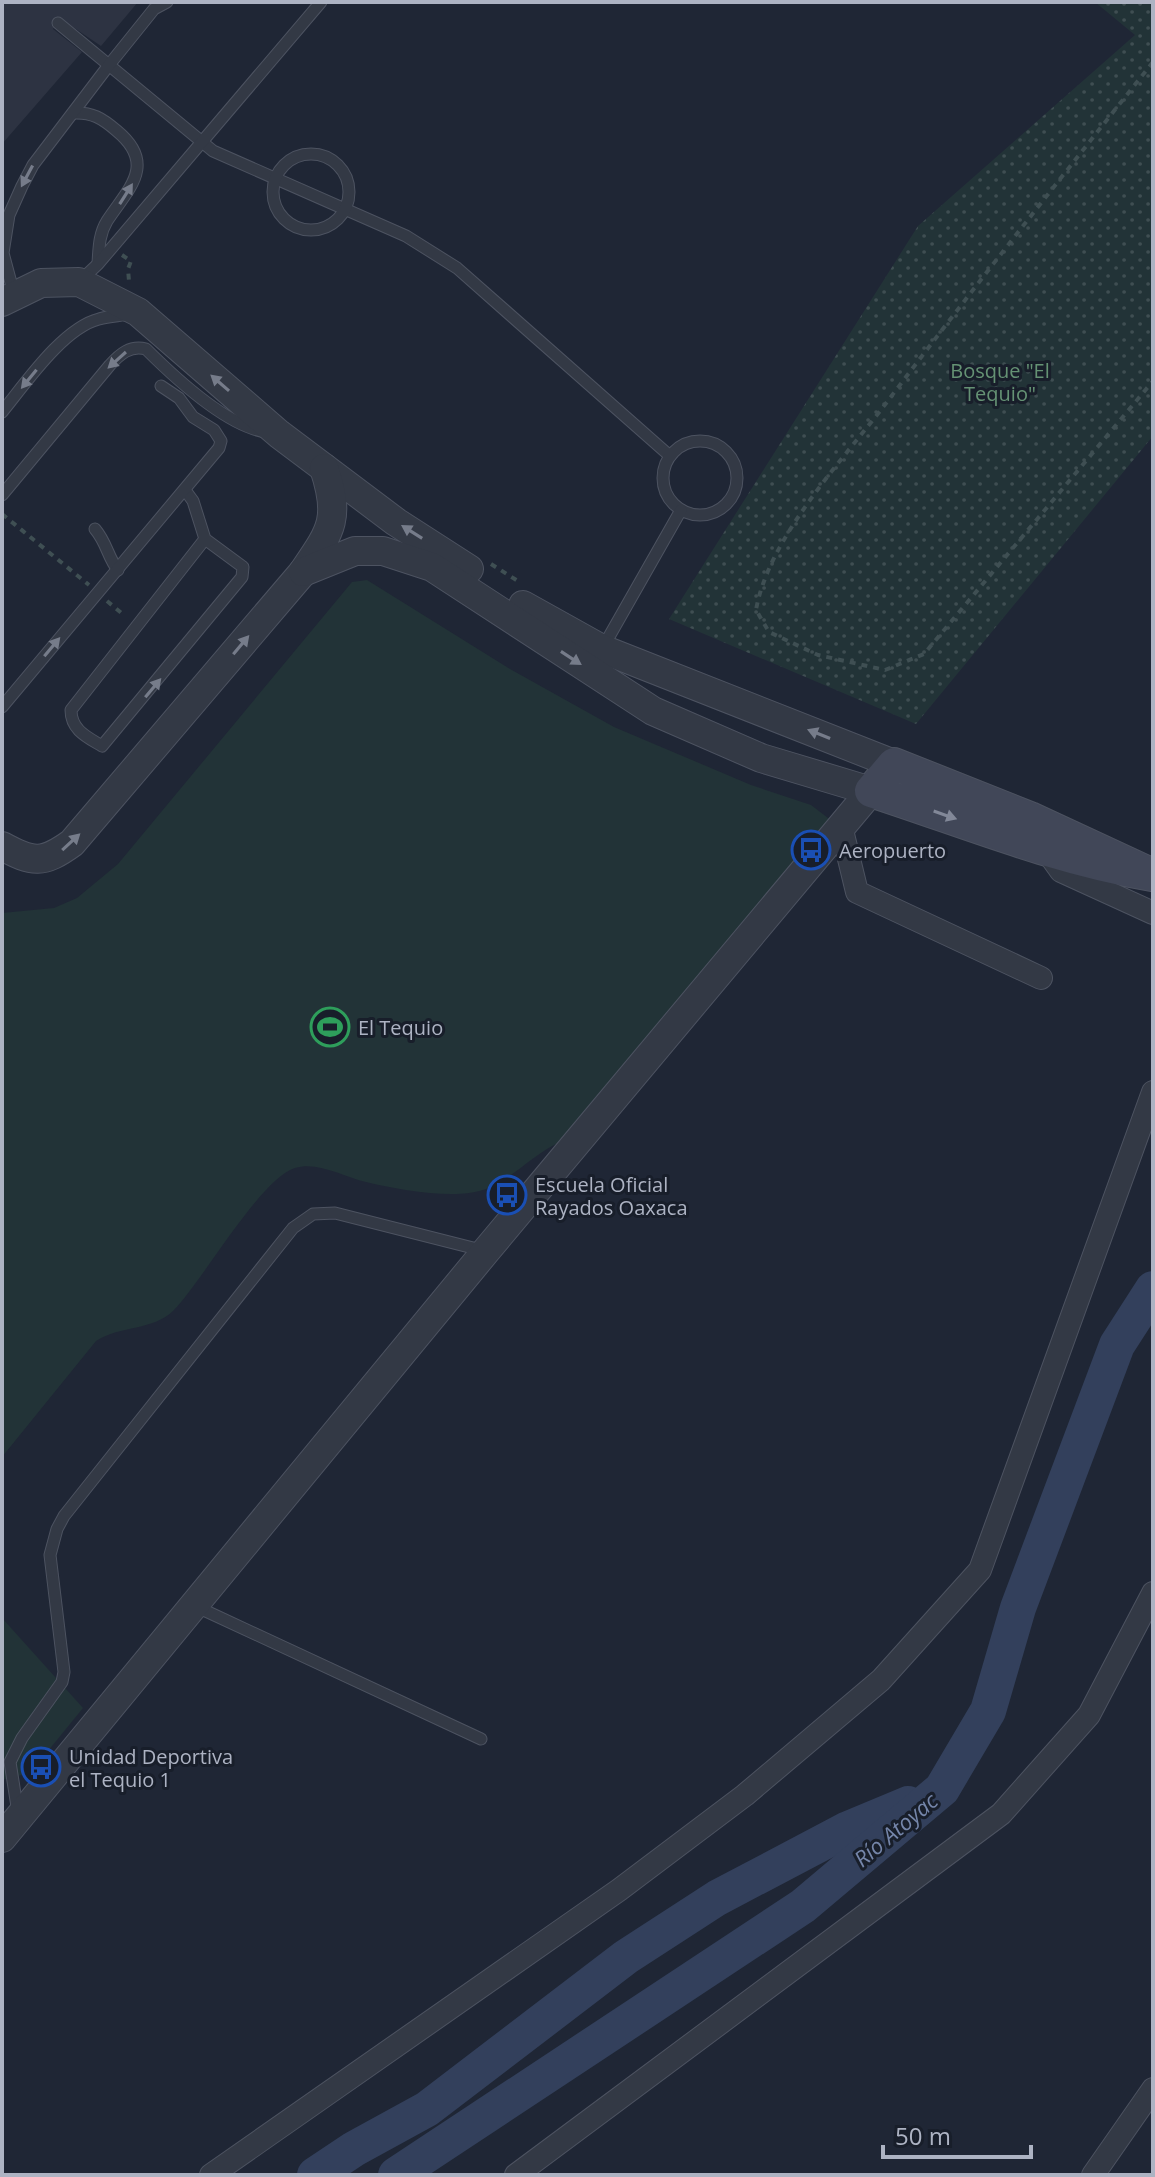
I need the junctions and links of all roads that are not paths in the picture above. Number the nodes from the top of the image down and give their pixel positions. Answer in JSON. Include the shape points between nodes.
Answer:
{"nodes":[{"id":1,"x":167,"y":2,"type":"edge"},
{"id":2,"x":321,"y":2,"type":"edge"},
{"id":3,"x":58,"y":23,"type":"dead end"},
{"id":4,"x":109,"y":65,"type":"junction"},
{"id":5,"x":73,"y":113,"type":"junction"},
{"id":6,"x":202,"y":142,"type":"junction"},
{"id":7,"x":274,"y":178,"type":"junction"},
{"id":8,"x":345,"y":210,"type":"junction"},
{"id":9,"x":5,"y":216,"type":"edge"},
{"id":10,"x":88,"y":273,"type":"junction"},
{"id":11,"x":8,"y":298,"type":"edge"},
{"id":12,"x":136,"y":300,"type":"junction"},
{"id":13,"x":161,"y":386,"type":"dead end"},
{"id":14,"x":2,"y":412,"type":"edge"},
{"id":15,"x":279,"y":434,"type":"junction"},
{"id":16,"x":670,"y":456,"type":"junction"},
{"id":17,"x":324,"y":468,"type":"junction"},
{"id":18,"x":185,"y":490,"type":"junction"},
{"id":19,"x":2,"y":495,"type":"edge"},
{"id":20,"x":681,"y":510,"type":"junction"},
{"id":21,"x":95,"y":529,"type":"dead end"},
{"id":22,"x":205,"y":539,"type":"junction"},
{"id":23,"x":118,"y":570,"type":"junction"},
{"id":24,"x":303,"y":572,"type":"junction"},
{"id":25,"x":602,"y":649,"type":"junction"},
{"id":26,"x":2,"y":707,"type":"edge"},
{"id":27,"x":894,"y":764,"type":"junction"},
{"id":28,"x":871,"y":791,"type":"junction"},
{"id":29,"x":841,"y":826,"type":"junction"},
{"id":30,"x":2,"y":846,"type":"edge"},
{"id":31,"x":1046,"y":850,"type":"junction"},
{"id":32,"x":1152,"y":875,"type":"edge"},
{"id":33,"x":1153,"y":913,"type":"edge"},
{"id":34,"x":1041,"y":978,"type":"dead end"},
{"id":35,"x":1153,"y":1092,"type":"edge"},
{"id":36,"x":486,"y":1251,"type":"junction"},
{"id":37,"x":1153,"y":1593,"type":"edge"},
{"id":38,"x":194,"y":1606,"type":"junction"},
{"id":39,"x":481,"y":1739,"type":"dead end"},
{"id":40,"x":10,"y":1828,"type":"edge"},
{"id":41,"x":1153,"y":2089,"type":"edge"},
{"id":42,"x":211,"y":2175,"type":"edge"},
{"id":43,"x":516,"y":2175,"type":"edge"},
{"id":44,"x":1093,"y":2175,"type":"edge"}],
"edges":[{"from":1,"to":4,"type":"lane","via":[[154,9]]},
{"from":2,"to":6,"type":"lane"},
{"from":3,"to":4,"type":"lane"},
{"from":4,"to":5,"type":"lane"},
{"from":4,"to":6,"type":"lane"},
{"from":5,"to":9,"type":"lane","one_way":true,"via":[[33,165]]},
{"from":10,"to":5,"type":"lane","one_way":true,"via":[[106,222],[132,188],[137,165],[128,142],[101,118]]},
{"from":6,"to":7,"type":"lane"},
{"from":6,"to":10,"type":"lane"},
{"from":7,"to":8,"type":"lane"},
{"from":7,"to":8,"type":"lane","via":[[275,207],[295,228],[325,228]]},
{"from":7,"to":8,"type":"lane","via":[[293,158],[319,154],[342,169],[348,181]]},
{"from":8,"to":16,"type":"lane","via":[[406,236],[457,268]]},
{"from":9,"to":11,"type":"lane"},
{"from":10,"to":11,"type":"street","via":[[41,283]]},
{"from":10,"to":12,"type":"street"},
{"from":12,"to":14,"type":"lane","one_way":true,"via":[[68,336]]},
{"from":15,"to":12,"type":"street","one_way":true},
{"from":13,"to":18,"type":"lane","via":[[221,441]]},
{"from":15,"to":17,"type":"street"},
{"from":15,"to":19,"type":"lane","one_way":true,"via":[[243,426],[146,349],[131,349],[110,365]]},
{"from":16,"to":20,"type":"lane","via":[[664,467],[665,491]]},
{"from":16,"to":20,"type":"lane","via":[[692,442],[718,445],[735,465],[738,478],[729,502],[719,511],[693,515]]},
{"from":17,"to":24,"type":"street","via":[[332,501],[329,533]]},
{"from":25,"to":17,"type":"street","one_way":true,"via":[[537,614]]},
{"from":18,"to":22,"type":"lane"},
{"from":18,"to":23,"type":"lane"},
{"from":20,"to":25,"type":"lane"},
{"from":21,"to":23,"type":"lane"},
{"from":22,"to":22,"type":"lane","one_way":true,"via":[[71,710],[77,730],[102,746],[242,577],[243,567]]},
{"from":26,"to":23,"type":"lane","one_way":true},
{"from":24,"to":28,"type":"street","one_way":true,"via":[[355,551],[404,556],[456,581],[653,711],[761,758]]},
{"from":30,"to":24,"type":"street","one_way":true,"via":[[35,861],[72,843]]},
{"from":27,"to":25,"type":"street","one_way":true},
{"from":27,"to":28,"type":"main road"},
{"from":27,"to":32,"type":"main road","via":[[1042,823]]},
{"from":28,"to":29,"type":"street"},
{"from":28,"to":31,"type":"main road","one_way":true},
{"from":29,"to":34,"type":"street","via":[[857,892]]},
{"from":29,"to":36,"type":"street"},
{"from":31,"to":32,"type":"main road"},
{"from":31,"to":33,"type":"street","via":[[1061,871]]},
{"from":35,"to":42,"type":"street","via":[[980,1570],[881,1680],[745,1795],[619,1890]]},
{"from":36,"to":38,"type":"street"},
{"from":36,"to":40,"type":"lane","via":[[335,1213],[313,1214],[293,1228],[57,1529],[50,1555],[64,1672],[10,1762]]},
{"from":37,"to":43,"type":"street","via":[[1089,1715],[1001,1814]]},
{"from":38,"to":39,"type":"lane"},
{"from":38,"to":40,"type":"street"},
{"from":41,"to":44,"type":"street"}]}
